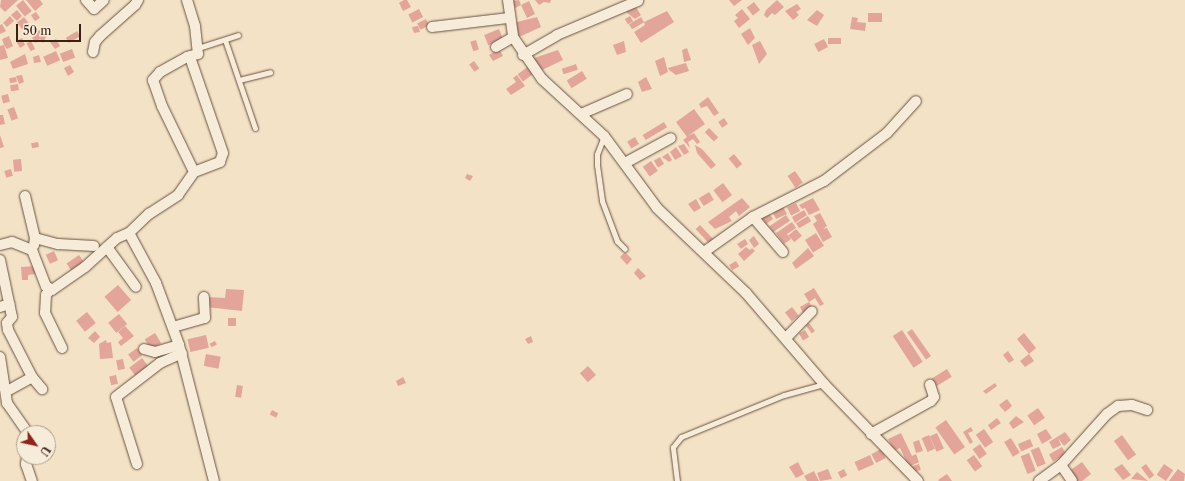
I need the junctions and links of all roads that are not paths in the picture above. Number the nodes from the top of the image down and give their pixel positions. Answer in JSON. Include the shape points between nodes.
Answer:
{"nodes":[{"id":1,"x":86,"y":0,"type":"edge"},
{"id":2,"x":104,"y":0,"type":"edge"},
{"id":3,"x":138,"y":0,"type":"edge"},
{"id":4,"x":187,"y":0,"type":"edge"},
{"id":5,"x":508,"y":0,"type":"edge"},
{"id":6,"x":638,"y":1,"type":"edge"},
{"id":7,"x":509,"y":18,"type":"junction"},
{"id":8,"x":432,"y":27,"type":"dead end"},
{"id":9,"x":238,"y":35,"type":"dead end"},
{"id":10,"x":513,"y":37,"type":"junction"},
{"id":11,"x":225,"y":40,"type":"junction"},
{"id":12,"x":496,"y":47,"type":"dead end"},
{"id":13,"x":198,"y":48,"type":"junction"},
{"id":14,"x":93,"y":52,"type":"dead end"},
{"id":15,"x":523,"y":55,"type":"junction"},
{"id":16,"x":190,"y":58,"type":"junction"},
{"id":17,"x":270,"y":72,"type":"dead end"},
{"id":18,"x":239,"y":80,"type":"junction"},
{"id":19,"x":627,"y":94,"type":"dead end"},
{"id":20,"x":916,"y":101,"type":"dead end"},
{"id":21,"x":581,"y":114,"type":"junction"},
{"id":22,"x":255,"y":128,"type":"dead end"},
{"id":23,"x":604,"y":136,"type":"junction"},
{"id":24,"x":671,"y":138,"type":"dead end"},
{"id":25,"x":625,"y":162,"type":"junction"},
{"id":26,"x":194,"y":172,"type":"junction"},
{"id":27,"x":25,"y":196,"type":"dead end"},
{"id":28,"x":753,"y":217,"type":"junction"},
{"id":29,"x":129,"y":233,"type":"junction"},
{"id":30,"x":35,"y":238,"type":"junction"},
{"id":31,"x":0,"y":245,"type":"edge"},
{"id":32,"x":94,"y":246,"type":"dead end"},
{"id":33,"x":107,"y":247,"type":"junction"},
{"id":34,"x":625,"y":249,"type":"dead end"},
{"id":35,"x":32,"y":250,"type":"junction"},
{"id":36,"x":704,"y":252,"type":"junction"},
{"id":37,"x":783,"y":252,"type":"dead end"},
{"id":38,"x":0,"y":260,"type":"edge"},
{"id":39,"x":136,"y":287,"type":"dead end"},
{"id":40,"x":50,"y":290,"type":"junction"},
{"id":41,"x":204,"y":297,"type":"dead end"},
{"id":42,"x":5,"y":306,"type":"edge"},
{"id":43,"x":812,"y":311,"type":"dead end"},
{"id":44,"x":173,"y":327,"type":"junction"},
{"id":45,"x":786,"y":338,"type":"junction"},
{"id":46,"x":62,"y":348,"type":"dead end"},
{"id":47,"x":144,"y":349,"type":"dead end"},
{"id":48,"x":180,"y":349,"type":"junction"},
{"id":49,"x":0,"y":358,"type":"edge"},
{"id":50,"x":32,"y":378,"type":"junction"},
{"id":51,"x":824,"y":384,"type":"junction"},
{"id":52,"x":930,"y":385,"type":"dead end"},
{"id":53,"x":42,"y":389,"type":"dead end"},
{"id":54,"x":8,"y":390,"type":"dead end"},
{"id":55,"x":1147,"y":410,"type":"dead end"},
{"id":56,"x":22,"y":425,"type":"edge"},
{"id":57,"x":871,"y":434,"type":"junction"},
{"id":58,"x":137,"y":464,"type":"dead end"},
{"id":59,"x":26,"y":465,"type":"edge"},
{"id":60,"x":1061,"y":465,"type":"junction"},
{"id":61,"x":32,"y":481,"type":"edge"},
{"id":62,"x":214,"y":481,"type":"edge"},
{"id":63,"x":677,"y":481,"type":"edge"},
{"id":64,"x":918,"y":481,"type":"edge"},
{"id":65,"x":1039,"y":481,"type":"edge"},
{"id":66,"x":1072,"y":481,"type":"edge"}],
"edges":[{"from":1,"to":2,"type":"street","via":[[94,9]]},
{"from":3,"to":14,"type":"street","via":[[100,36],[95,42]]},
{"from":4,"to":13,"type":"street"},
{"from":5,"to":7,"type":"street"},
{"from":6,"to":15,"type":"street","via":[[557,35]]},
{"from":7,"to":8,"type":"street"},
{"from":7,"to":10,"type":"street"},
{"from":9,"to":11,"type":"lane"},
{"from":10,"to":12,"type":"street"},
{"from":10,"to":15,"type":"street"},
{"from":11,"to":13,"type":"lane"},
{"from":11,"to":18,"type":"lane"},
{"from":13,"to":16,"type":"street","via":[[198,54]]},
{"from":15,"to":21,"type":"street","via":[[542,79]]},
{"from":16,"to":26,"type":"street","via":[[224,153],[220,162]]},
{"from":16,"to":26,"type":"street","via":[[187,57],[160,72],[154,80],[162,106]]},
{"from":17,"to":18,"type":"lane"},
{"from":18,"to":22,"type":"lane"},
{"from":19,"to":21,"type":"street"},
{"from":20,"to":28,"type":"street","via":[[887,133],[824,181]]},
{"from":21,"to":23,"type":"street"},
{"from":23,"to":25,"type":"street"},
{"from":23,"to":34,"type":"lane","via":[[597,160],[602,201],[617,241]]},
{"from":24,"to":25,"type":"street"},
{"from":25,"to":36,"type":"street","via":[[657,208],[686,238]]},
{"from":26,"to":29,"type":"street","via":[[178,195],[149,214]]},
{"from":27,"to":30,"type":"street"},
{"from":28,"to":36,"type":"street"},
{"from":28,"to":37,"type":"street"},
{"from":29,"to":33,"type":"street","via":[[117,238]]},
{"from":29,"to":44,"type":"street","via":[[156,283]]},
{"from":30,"to":32,"type":"street","via":[[58,244]]},
{"from":30,"to":35,"type":"street"},
{"from":31,"to":35,"type":"street","via":[[12,242]]},
{"from":33,"to":39,"type":"street"},
{"from":33,"to":40,"type":"street","via":[[85,267]]},
{"from":35,"to":40,"type":"street"},
{"from":36,"to":45,"type":"street"},
{"from":38,"to":42,"type":"street"},
{"from":40,"to":46,"type":"street","via":[[46,295],[45,313]]},
{"from":41,"to":44,"type":"street","via":[[205,318]]},
{"from":42,"to":50,"type":"street","via":[[12,317],[7,325],[8,330]]},
{"from":43,"to":45,"type":"street"},
{"from":44,"to":48,"type":"street"},
{"from":45,"to":51,"type":"street"},
{"from":47,"to":48,"type":"street","via":[[155,352]]},
{"from":48,"to":58,"type":"street","via":[[116,397]]},
{"from":48,"to":62,"type":"street"},
{"from":49,"to":56,"type":"street","via":[[7,403]]},
{"from":50,"to":53,"type":"street"},
{"from":50,"to":54,"type":"street"},
{"from":51,"to":57,"type":"street"},
{"from":51,"to":63,"type":"lane","via":[[784,395],[681,437],[673,447]]},
{"from":52,"to":57,"type":"street","via":[[934,397],[931,401]]},
{"from":55,"to":60,"type":"street","via":[[1132,405],[1118,406],[1107,414]]},
{"from":57,"to":64,"type":"street"},
{"from":59,"to":61,"type":"street"},
{"from":60,"to":65,"type":"street"},
{"from":60,"to":66,"type":"street"}]}
